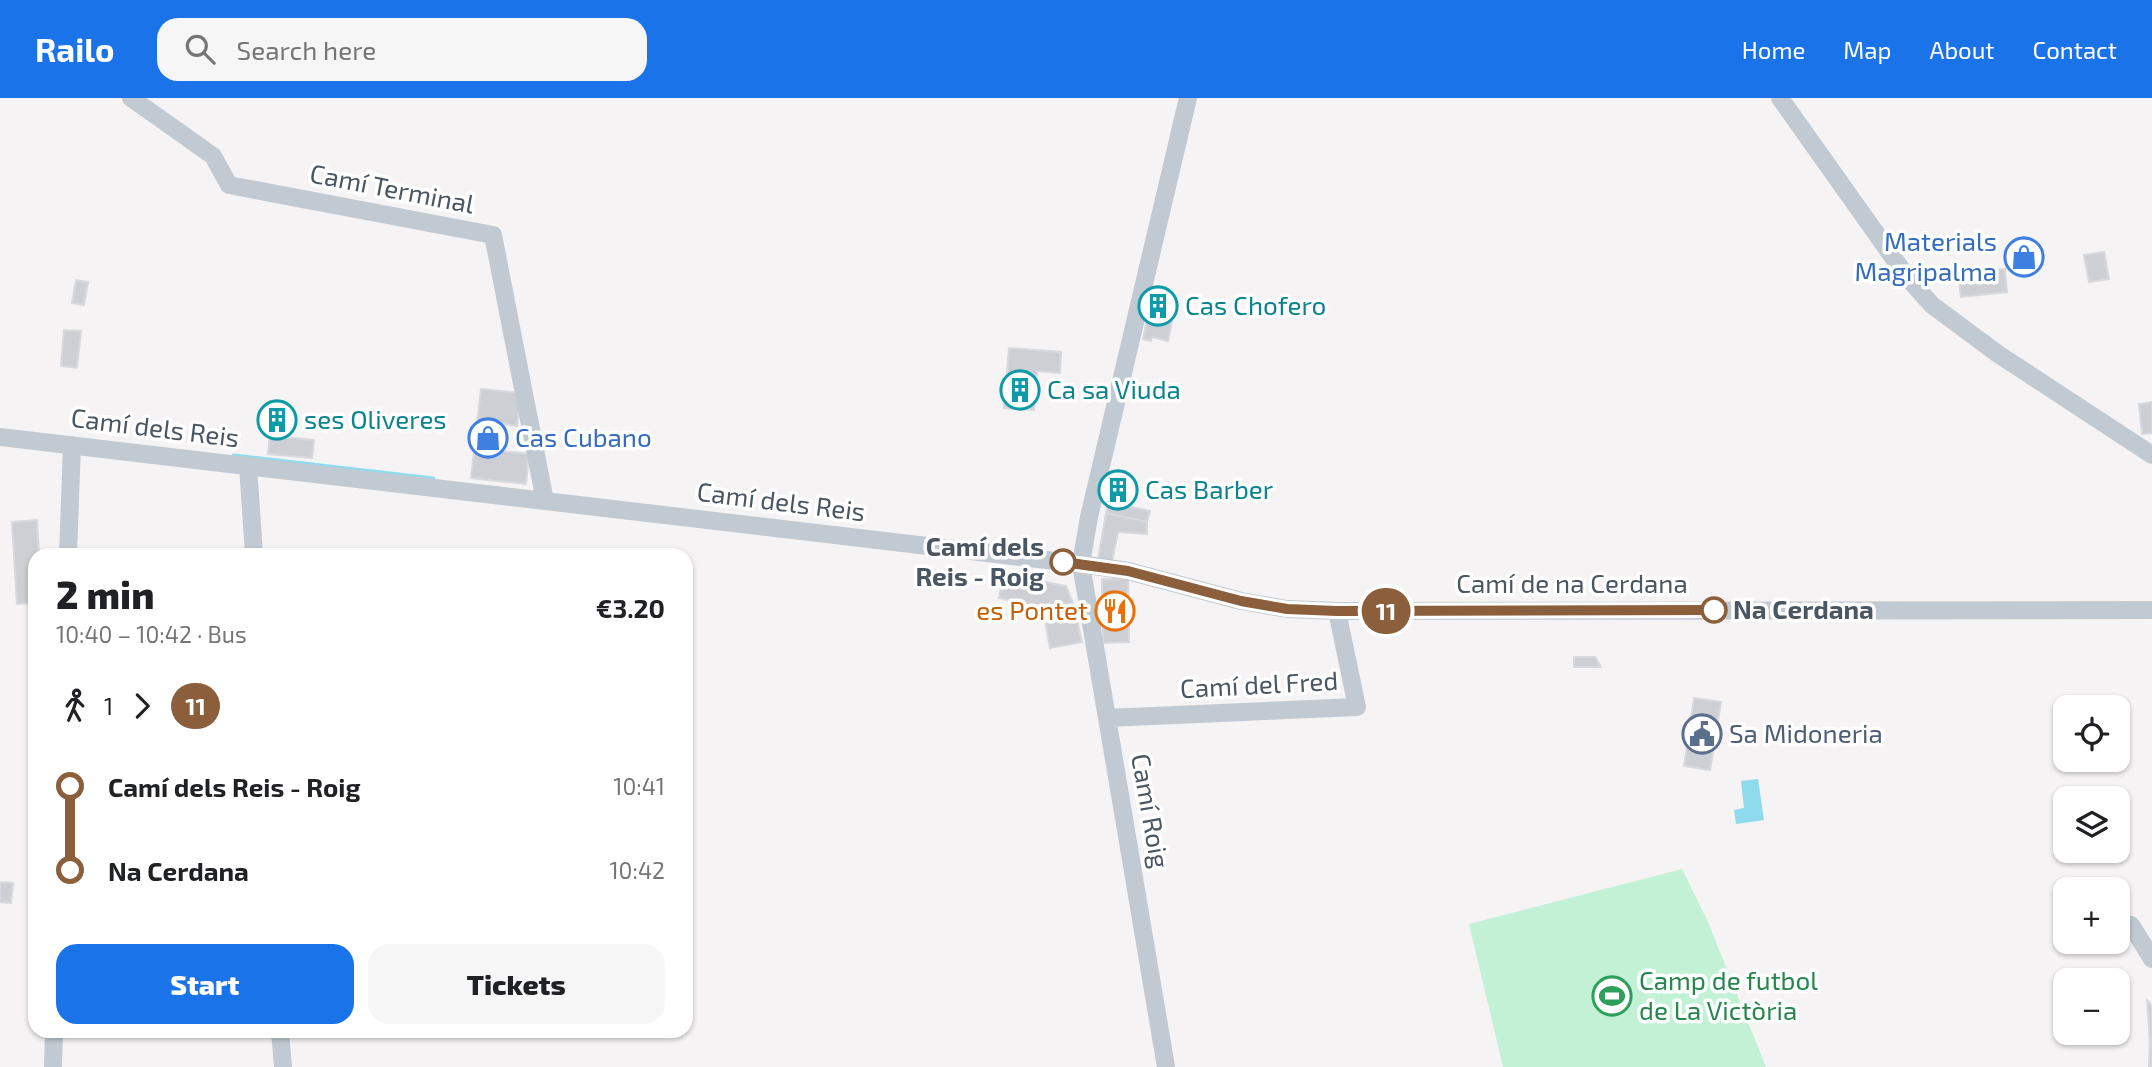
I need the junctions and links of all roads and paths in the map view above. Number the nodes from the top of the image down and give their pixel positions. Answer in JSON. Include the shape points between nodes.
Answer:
{"nodes":[{"id":1,"x":131,"y":98,"type":"edge"},
{"id":2,"x":1188,"y":98,"type":"edge"},
{"id":3,"x":1780,"y":98,"type":"edge"},
{"id":4,"x":0,"y":436,"type":"edge"},
{"id":5,"x":72,"y":445,"type":"junction"},
{"id":6,"x":2152,"y":455,"type":"edge"},
{"id":7,"x":248,"y":466,"type":"junction"},
{"id":8,"x":545,"y":500,"type":"junction"},
{"id":9,"x":68,"y":548,"type":"edge"},
{"id":10,"x":254,"y":548,"type":"edge"},
{"id":11,"x":1081,"y":564,"type":"junction"},
{"id":12,"x":2152,"y":610,"type":"edge"},
{"id":13,"x":1337,"y":611,"type":"junction"},
{"id":14,"x":1107,"y":718,"type":"junction"},
{"id":15,"x":2131,"y":925,"type":"dead end"},
{"id":16,"x":2152,"y":959,"type":"edge"},
{"id":17,"x":54,"y":1038,"type":"edge"},
{"id":18,"x":281,"y":1038,"type":"edge"},
{"id":19,"x":53,"y":1067,"type":"edge"},
{"id":20,"x":283,"y":1067,"type":"edge"},
{"id":21,"x":1166,"y":1067,"type":"edge"}],
"edges":[{"from":1,"to":8,"type":"street","name":"Camí Terminal","via":[[213,156],[229,185],[493,235]]},
{"from":2,"to":11,"type":"street"},
{"from":3,"to":6,"type":"street","via":[[1907,277],[1932,305]]},
{"from":4,"to":5,"type":"street","name":"Camí dels Reis"},
{"from":5,"to":7,"type":"street","name":"Camí dels Reis"},
{"from":5,"to":9,"type":"street"},
{"from":7,"to":8,"type":"street","name":"Camí dels Reis"},
{"from":7,"to":10,"type":"street"},
{"from":8,"to":11,"type":"street","name":"Camí dels Reis"},
{"from":11,"to":13,"type":"street","name":"Camí de na Cerdana","via":[[1128,571],[1252,603]]},
{"from":11,"to":14,"type":"street","name":"Camí Roig"},
{"from":12,"to":13,"type":"street","name":"Camí de na Cerdana"},
{"from":13,"to":14,"type":"street","name":"Camí del Fred","via":[[1357,707]]},
{"from":14,"to":21,"type":"street","name":"Camí Roig"},
{"from":15,"to":16,"type":"street"},
{"from":17,"to":19,"type":"street"},
{"from":18,"to":20,"type":"street"}]}
